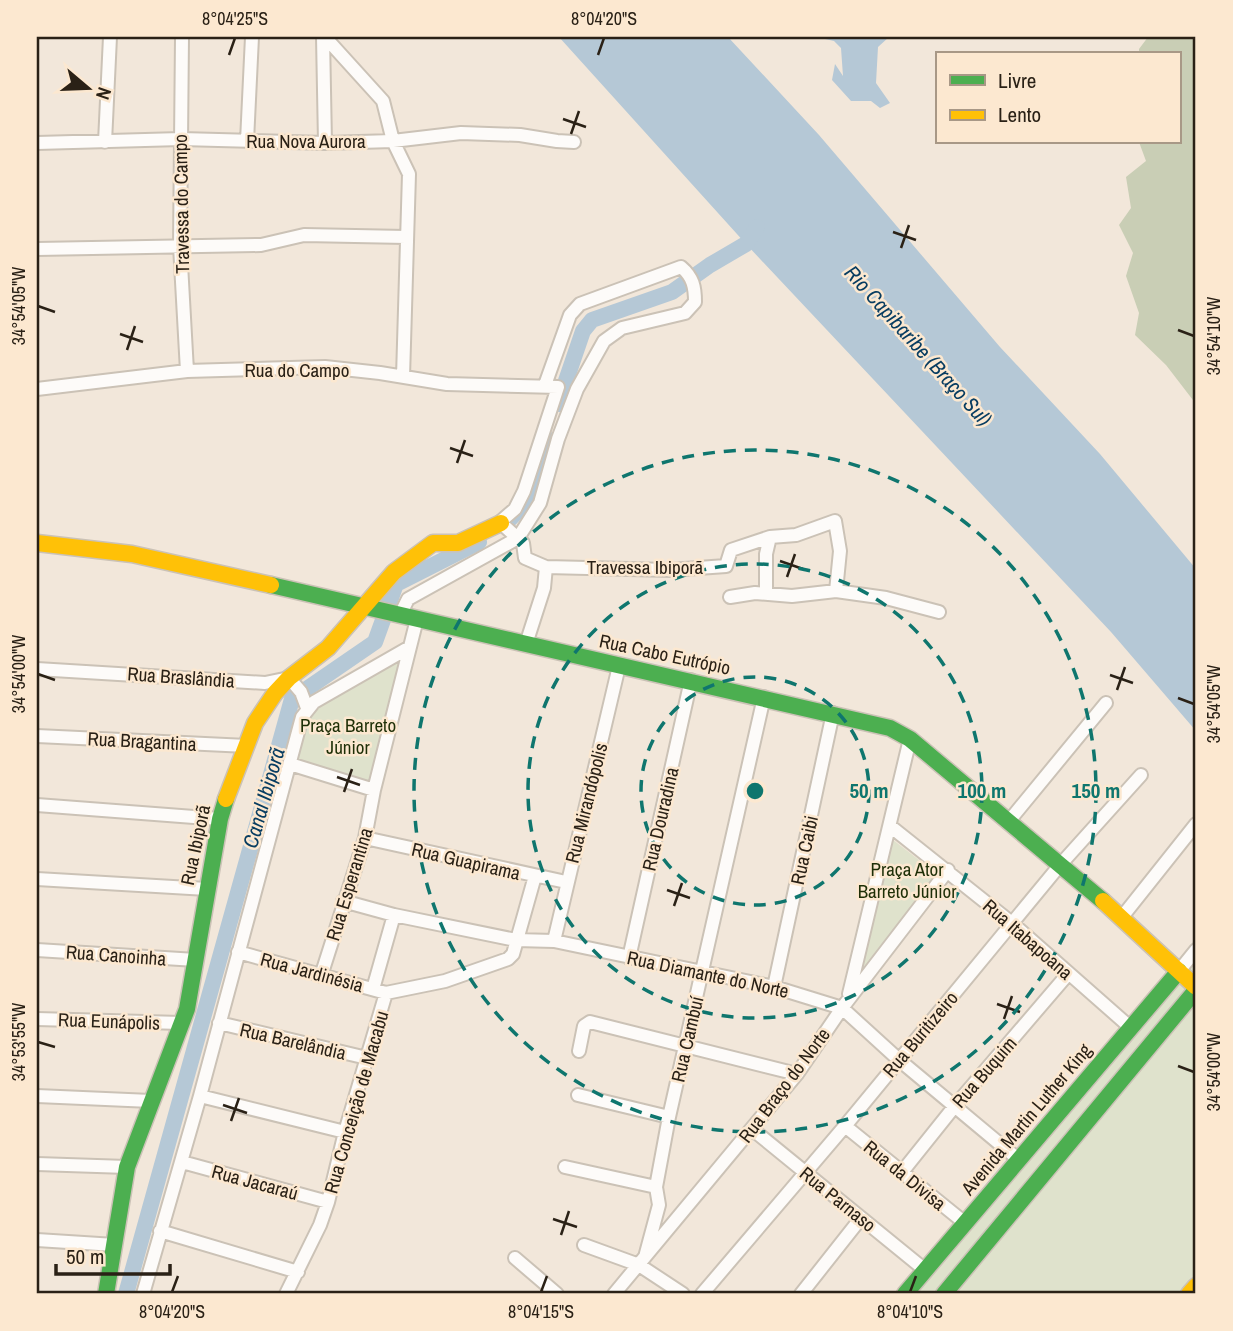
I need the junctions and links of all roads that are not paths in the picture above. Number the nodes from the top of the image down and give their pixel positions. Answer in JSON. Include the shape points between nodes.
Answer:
{"nodes":[{"id":1,"x":110,"y":37,"type":"edge"},
{"id":2,"x":182,"y":37,"type":"edge"},
{"id":3,"x":252,"y":37,"type":"edge"},
{"id":4,"x":324,"y":37,"type":"edge"},
{"id":5,"x":181,"y":139,"type":"junction"},
{"id":6,"x":247,"y":141,"type":"junction"},
{"id":7,"x":393,"y":141,"type":"junction"},
{"id":8,"x":105,"y":142,"type":"junction"},
{"id":9,"x":574,"y":142,"type":"dead end"},
{"id":10,"x":37,"y":143,"type":"edge"},
{"id":11,"x":325,"y":143,"type":"junction"},
{"id":12,"x":406,"y":237,"type":"junction"},
{"id":13,"x":180,"y":246,"type":"junction"},
{"id":14,"x":37,"y":249,"type":"edge"},
{"id":15,"x":187,"y":372,"type":"junction"},
{"id":16,"x":403,"y":377,"type":"junction"},
{"id":17,"x":552,"y":386,"type":"junction"},
{"id":18,"x":37,"y":389,"type":"edge"},
{"id":19,"x":508,"y":529,"type":"junction"},
{"id":20,"x":771,"y":537,"type":"junction"},
{"id":21,"x":37,"y":543,"type":"edge"},
{"id":22,"x":546,"y":567,"type":"junction"},
{"id":23,"x":836,"y":591,"type":"junction"},
{"id":24,"x":766,"y":593,"type":"junction"},
{"id":25,"x":730,"y":597,"type":"dead end"},
{"id":26,"x":363,"y":606,"type":"junction"},
{"id":27,"x":939,"y":612,"type":"dead end"},
{"id":28,"x":400,"y":615,"type":"junction"},
{"id":29,"x":417,"y":619,"type":"junction"},
{"id":30,"x":526,"y":644,"type":"junction"},
{"id":31,"x":410,"y":647,"type":"junction"},
{"id":32,"x":619,"y":666,"type":"junction"},
{"id":33,"x":37,"y":669,"type":"edge"},
{"id":34,"x":289,"y":678,"type":"junction"},
{"id":35,"x":691,"y":680,"type":"junction"},
{"id":36,"x":764,"y":697,"type":"junction"},
{"id":37,"x":1106,"y":703,"type":"dead end"},
{"id":38,"x":307,"y":708,"type":"junction"},
{"id":39,"x":833,"y":713,"type":"junction"},
{"id":40,"x":37,"y":736,"type":"edge"},
{"id":41,"x":910,"y":738,"type":"junction"},
{"id":42,"x":247,"y":746,"type":"junction"},
{"id":43,"x":290,"y":764,"type":"junction"},
{"id":44,"x":1141,"y":775,"type":"dead end"},
{"id":45,"x":374,"y":790,"type":"junction"},
{"id":46,"x":37,"y":805,"type":"edge"},
{"id":47,"x":220,"y":819,"type":"junction"},
{"id":48,"x":1009,"y":821,"type":"junction"},
{"id":49,"x":1196,"y":824,"type":"edge"},
{"id":50,"x":890,"y":826,"type":"junction"},
{"id":51,"x":365,"y":838,"type":"junction"},
{"id":52,"x":1060,"y":865,"type":"junction"},
{"id":53,"x":948,"y":870,"type":"junction"},
{"id":54,"x":535,"y":876,"type":"junction"},
{"id":55,"x":37,"y":879,"type":"edge"},
{"id":56,"x":566,"y":883,"type":"junction"},
{"id":57,"x":207,"y":889,"type":"junction"},
{"id":58,"x":343,"y":901,"type":"junction"},
{"id":59,"x":394,"y":915,"type":"junction"},
{"id":60,"x":1122,"y":917,"type":"junction"},
{"id":61,"x":1013,"y":924,"type":"junction"},
{"id":62,"x":516,"y":940,"type":"junction"},
{"id":63,"x":554,"y":941,"type":"junction"},
{"id":64,"x":37,"y":950,"type":"edge"},
{"id":65,"x":1196,"y":950,"type":"edge"},
{"id":66,"x":238,"y":952,"type":"junction"},
{"id":67,"x":629,"y":958,"type":"junction"},
{"id":68,"x":196,"y":960,"type":"junction"},
{"id":69,"x":1179,"y":971,"type":"junction"},
{"id":70,"x":702,"y":972,"type":"junction"},
{"id":71,"x":1068,"y":974,"type":"junction"},
{"id":72,"x":321,"y":976,"type":"junction"},
{"id":73,"x":774,"y":987,"type":"junction"},
{"id":74,"x":1196,"y":988,"type":"edge"},
{"id":75,"x":380,"y":991,"type":"junction"},
{"id":76,"x":845,"y":1004,"type":"junction"},
{"id":77,"x":37,"y":1019,"type":"edge"},
{"id":78,"x":181,"y":1023,"type":"junction"},
{"id":79,"x":219,"y":1023,"type":"junction"},
{"id":80,"x":1131,"y":1028,"type":"junction"},
{"id":81,"x":686,"y":1045,"type":"junction"},
{"id":82,"x":579,"y":1051,"type":"dead end"},
{"id":83,"x":367,"y":1058,"type":"junction"},
{"id":84,"x":898,"y":1059,"type":"junction"},
{"id":85,"x":797,"y":1074,"type":"junction"},
{"id":86,"x":578,"y":1095,"type":"dead end"},
{"id":87,"x":37,"y":1096,"type":"edge"},
{"id":88,"x":200,"y":1097,"type":"junction"},
{"id":89,"x":151,"y":1101,"type":"junction"},
{"id":90,"x":954,"y":1107,"type":"junction"},
{"id":91,"x":669,"y":1117,"type":"junction"},
{"id":92,"x":845,"y":1126,"type":"junction"},
{"id":93,"x":751,"y":1129,"type":"junction"},
{"id":94,"x":345,"y":1132,"type":"junction"},
{"id":95,"x":1019,"y":1160,"type":"junction"},
{"id":96,"x":182,"y":1162,"type":"junction"},
{"id":97,"x":37,"y":1164,"type":"edge"},
{"id":98,"x":127,"y":1167,"type":"junction"},
{"id":99,"x":565,"y":1167,"type":"dead end"},
{"id":100,"x":902,"y":1172,"type":"junction"},
{"id":101,"x":805,"y":1173,"type":"junction"},
{"id":102,"x":656,"y":1187,"type":"junction"},
{"id":103,"x":328,"y":1202,"type":"junction"},
{"id":104,"x":861,"y":1218,"type":"junction"},
{"id":105,"x":965,"y":1223,"type":"junction"},
{"id":106,"x":160,"y":1231,"type":"junction"},
{"id":107,"x":37,"y":1240,"type":"edge"},
{"id":108,"x":115,"y":1245,"type":"junction"},
{"id":109,"x":584,"y":1245,"type":"dead end"},
{"id":110,"x":516,"y":1258,"type":"dead end"},
{"id":111,"x":642,"y":1261,"type":"junction"},
{"id":112,"x":925,"y":1270,"type":"junction"},
{"id":113,"x":298,"y":1272,"type":"junction"},
{"id":114,"x":1196,"y":1286,"type":"edge"},
{"id":115,"x":106,"y":1294,"type":"edge"},
{"id":116,"x":143,"y":1294,"type":"edge"},
{"id":117,"x":286,"y":1294,"type":"edge"},
{"id":118,"x":557,"y":1294,"type":"edge"},
{"id":119,"x":614,"y":1294,"type":"edge"},
{"id":120,"x":683,"y":1294,"type":"edge"},
{"id":121,"x":702,"y":1294,"type":"edge"},
{"id":122,"x":801,"y":1294,"type":"edge"},
{"id":123,"x":905,"y":1294,"type":"edge"},
{"id":124,"x":944,"y":1294,"type":"edge"},
{"id":125,"x":1189,"y":1294,"type":"edge"}],
"edges":[{"from":1,"to":8,"type":"street"},
{"from":2,"to":5,"type":"street","name":"Travessa do Campo"},
{"from":3,"to":6,"type":"street"},
{"from":4,"to":7,"type":"street","via":[[383,101]]},
{"from":4,"to":11,"type":"street"},
{"from":5,"to":6,"type":"street","name":"Rua Nova Aurora"},
{"from":5,"to":8,"type":"street","name":"Rua Nova Aurora"},
{"from":5,"to":13,"type":"street","name":"Travessa do Campo"},
{"from":6,"to":11,"type":"street","name":"Rua Nova Aurora"},
{"from":7,"to":9,"type":"street","name":"Rua Nova Aurora","via":[[461,133]]},
{"from":7,"to":11,"type":"street","name":"Rua Nova Aurora"},
{"from":7,"to":12,"type":"street","via":[[409,174]]},
{"from":8,"to":10,"type":"street","name":"Rua Nova Aurora"},
{"from":12,"to":13,"type":"street","via":[[304,234],[261,245]]},
{"from":12,"to":16,"type":"street"},
{"from":13,"to":14,"type":"street"},
{"from":13,"to":15,"type":"street","name":"Travessa do Campo"},
{"from":15,"to":16,"type":"street","name":"Rua do Campo","via":[[325,367]]},
{"from":15,"to":18,"type":"street","name":"Rua do Campo"},
{"from":16,"to":17,"type":"street","name":"Rua do Campo","via":[[447,384]]},
{"from":17,"to":19,"type":"street","name":"Rua Ibiporã","via":[[524,491]]},
{"from":17,"to":19,"type":"street","name":"Rua Ibiporã","via":[[570,315],[580,304],[681,267],[688,272],[695,302],[685,313],[622,328],[604,341],[577,389],[540,503]]},
{"from":19,"to":22,"type":"street","via":[[523,543],[525,558]]},
{"from":19,"to":26,"type":"street","name":"Rua Ibiporã","via":[[458,543],[433,544],[394,572]]},
{"from":19,"to":28,"type":"street","via":[[408,599]]},
{"from":20,"to":22,"type":"street","name":"Travessa Ibiporã","via":[[730,550],[726,566],[670,570]]},
{"from":20,"to":23,"type":"street","name":"Travessa Ibiporã","via":[[796,535],[835,521],[840,551]]},
{"from":20,"to":24,"type":"street"},
{"from":21,"to":26,"type":"street","name":"Rua Cabo Eutrópio","via":[[158,559]]},
{"from":22,"to":30,"type":"street","via":[[544,589]]},
{"from":23,"to":24,"type":"street","via":[[792,596]]},
{"from":23,"to":27,"type":"street"},
{"from":24,"to":25,"type":"street"},
{"from":26,"to":28,"type":"street","name":"Rua Cabo Eutrópio"},
{"from":26,"to":34,"type":"street","name":"Rua Ibiporã","via":[[328,648]]},
{"from":28,"to":29,"type":"street","name":"Rua Cabo Eutrópio"},
{"from":29,"to":30,"type":"street","name":"Rua Cabo Eutrópio"},
{"from":29,"to":31,"type":"street"},
{"from":30,"to":32,"type":"street","name":"Rua Cabo Eutrópio"},
{"from":31,"to":38,"type":"street"},
{"from":31,"to":45,"type":"street","name":"Rua Esperantina"},
{"from":32,"to":35,"type":"street","name":"Rua Cabo Eutrópio"},
{"from":32,"to":56,"type":"street","name":"Rua Mirandópolis"},
{"from":33,"to":34,"type":"street","name":"Rua Braslândia","via":[[265,683]]},
{"from":34,"to":38,"type":"street"},
{"from":34,"to":42,"type":"street","name":"Rua Ibiporã","via":[[255,723]]},
{"from":35,"to":36,"type":"street","name":"Rua Cabo Eutrópio"},
{"from":35,"to":67,"type":"street","name":"Rua Douradina"},
{"from":36,"to":39,"type":"street","name":"Rua Cabo Eutrópio"},
{"from":36,"to":70,"type":"street","name":"Rua Cambuí"},
{"from":37,"to":48,"type":"street"},
{"from":38,"to":43,"type":"street"},
{"from":39,"to":41,"type":"street","name":"Rua Cabo Eutrópio"},
{"from":39,"to":73,"type":"street","name":"Rua Caibi"},
{"from":40,"to":42,"type":"street","name":"Rua Bragantina"},
{"from":41,"to":48,"type":"street","name":"Rua Cabo Eutrópio"},
{"from":41,"to":50,"type":"street"},
{"from":42,"to":47,"type":"street","name":"Rua Ibiporã"},
{"from":43,"to":45,"type":"street"},
{"from":43,"to":66,"type":"street"},
{"from":44,"to":52,"type":"street","name":"Rua Buritizeiro"},
{"from":45,"to":51,"type":"street","name":"Rua Esperantina"},
{"from":46,"to":47,"type":"street"},
{"from":47,"to":57,"type":"street","name":"Rua Ibiporã"},
{"from":48,"to":52,"type":"street","name":"Rua Cabo Eutrópio"},
{"from":49,"to":60,"type":"street"},
{"from":50,"to":53,"type":"street","name":"Rua Itabapoana"},
{"from":50,"to":76,"type":"street"},
{"from":51,"to":54,"type":"street","name":"Rua Guapirama"},
{"from":51,"to":58,"type":"street","name":"Rua Esperantina"},
{"from":52,"to":60,"type":"street","name":"Rua Cabo Eutrópio"},
{"from":52,"to":61,"type":"street","name":"Rua Buritizeiro"},
{"from":53,"to":61,"type":"street","name":"Rua Itabapoana"},
{"from":53,"to":76,"type":"street","name":"Rua Braço do Norte"},
{"from":54,"to":56,"type":"street","name":"Rua Guapirama"},
{"from":54,"to":62,"type":"street"},
{"from":55,"to":57,"type":"street"},
{"from":56,"to":63,"type":"street","name":"Rua Mirandópolis"},
{"from":57,"to":68,"type":"street","name":"Rua Ibiporã"},
{"from":58,"to":59,"type":"street","name":"Rua Diamante do Norte"},
{"from":58,"to":72,"type":"street","name":"Rua Esperantina"},
{"from":59,"to":62,"type":"street","name":"Rua Diamante do Norte"},
{"from":59,"to":75,"type":"street"},
{"from":60,"to":69,"type":"street","name":"Rua Cabo Eutrópio"},
{"from":61,"to":71,"type":"street","name":"Rua Itabapoana"},
{"from":61,"to":84,"type":"street","name":"Rua Buritizeiro"},
{"from":62,"to":63,"type":"street","name":"Rua Diamante do Norte"},
{"from":62,"to":75,"type":"street","name":"Rua Conceição de Macabu","via":[[508,959],[482,970]]},
{"from":63,"to":67,"type":"street","name":"Rua Diamante do Norte"},
{"from":64,"to":68,"type":"street","name":"Rua Canoinha"},
{"from":65,"to":69,"type":"street"},
{"from":66,"to":72,"type":"street","name":"Rua Jardinésia"},
{"from":66,"to":79,"type":"street"},
{"from":67,"to":70,"type":"street","name":"Rua Diamante do Norte"},
{"from":68,"to":78,"type":"street","name":"Rua Ibiporã"},
{"from":69,"to":74,"type":"street","name":"Rua Cabo Eutrópio"},
{"from":69,"to":80,"type":"street","name":"Avenida Martin Luther King"},
{"from":70,"to":73,"type":"street","name":"Rua Diamante do Norte"},
{"from":70,"to":81,"type":"street","name":"Rua Cambuí"},
{"from":71,"to":80,"type":"street","name":"Rua Itabapoana"},
{"from":71,"to":90,"type":"street","name":"Rua Buquim"},
{"from":72,"to":75,"type":"street","name":"Rua Jardinésia"},
{"from":73,"to":76,"type":"street","name":"Rua Diamante do Norte"},
{"from":74,"to":124,"type":"street"},
{"from":75,"to":83,"type":"street","name":"Rua Conceição de Macabu"},
{"from":76,"to":84,"type":"street","name":"Rua Diamante do Norte"},
{"from":76,"to":85,"type":"street","name":"Rua Braço do Norte"},
{"from":77,"to":78,"type":"street","name":"Rua Eunápolis"},
{"from":78,"to":89,"type":"street","name":"Rua Ibiporã"},
{"from":79,"to":83,"type":"street","name":"Rua Barelândia"},
{"from":79,"to":88,"type":"street"},
{"from":80,"to":95,"type":"street","name":"Avenida Martin Luther King"},
{"from":81,"to":82,"type":"street","via":[[590,1022],[584,1026]]},
{"from":81,"to":85,"type":"street"},
{"from":81,"to":91,"type":"street","name":"Rua Cambuí"},
{"from":83,"to":94,"type":"street","name":"Rua Conceição de Macabu"},
{"from":84,"to":90,"type":"street","name":"Rua Diamante do Norte"},
{"from":84,"to":92,"type":"street","name":"Rua Buritizeiro"},
{"from":85,"to":93,"type":"street","name":"Rua Braço do Norte"},
{"from":86,"to":91,"type":"street"},
{"from":87,"to":89,"type":"street"},
{"from":88,"to":94,"type":"street"},
{"from":88,"to":96,"type":"street"},
{"from":89,"to":98,"type":"street","name":"Rua Ibiporã"},
{"from":90,"to":95,"type":"street","name":"Rua Diamante do Norte"},
{"from":90,"to":100,"type":"street","name":"Rua Buquim"},
{"from":91,"to":102,"type":"street","name":"Rua Cambuí"},
{"from":92,"to":100,"type":"street","name":"Rua da Divisa"},
{"from":92,"to":101,"type":"street","name":"Rua Buritizeiro"},
{"from":93,"to":101,"type":"street","name":"Rua Parnaso"},
{"from":93,"to":111,"type":"street","name":"Rua Braço do Norte"},
{"from":94,"to":103,"type":"street","name":"Rua Conceição de Macabu"},
{"from":95,"to":105,"type":"street","name":"Avenida Martin Luther King"},
{"from":96,"to":103,"type":"street","name":"Rua Jacaraú"},
{"from":96,"to":106,"type":"street"},
{"from":97,"to":98,"type":"street"},
{"from":98,"to":108,"type":"street","name":"Rua Ibiporã"},
{"from":99,"to":102,"type":"street"},
{"from":100,"to":105,"type":"street","name":"Rua da Divisa"},
{"from":101,"to":104,"type":"street","name":"Rua Parnaso"},
{"from":101,"to":121,"type":"street","name":"Rua Buritizeiro"},
{"from":102,"to":111,"type":"street","name":"Rua Cambuí","via":[[659,1205]]},
{"from":103,"to":113,"type":"street","name":"Rua Conceição de Macabu"},
{"from":104,"to":112,"type":"street","name":"Rua Parnaso"},
{"from":104,"to":122,"type":"street"},
{"from":105,"to":112,"type":"street","name":"Avenida Martin Luther King"},
{"from":106,"to":113,"type":"street"},
{"from":106,"to":116,"type":"street"},
{"from":107,"to":108,"type":"street"},
{"from":108,"to":115,"type":"street","name":"Rua Ibiporã"},
{"from":109,"to":111,"type":"street"},
{"from":110,"to":118,"type":"street"},
{"from":111,"to":119,"type":"street","name":"Rua Braço do Norte"},
{"from":111,"to":120,"type":"street"},
{"from":112,"to":123,"type":"street","name":"Avenida Martin Luther King"},
{"from":113,"to":117,"type":"street","name":"Rua Conceição de Macabu"},
{"from":114,"to":125,"type":"street"}]}
